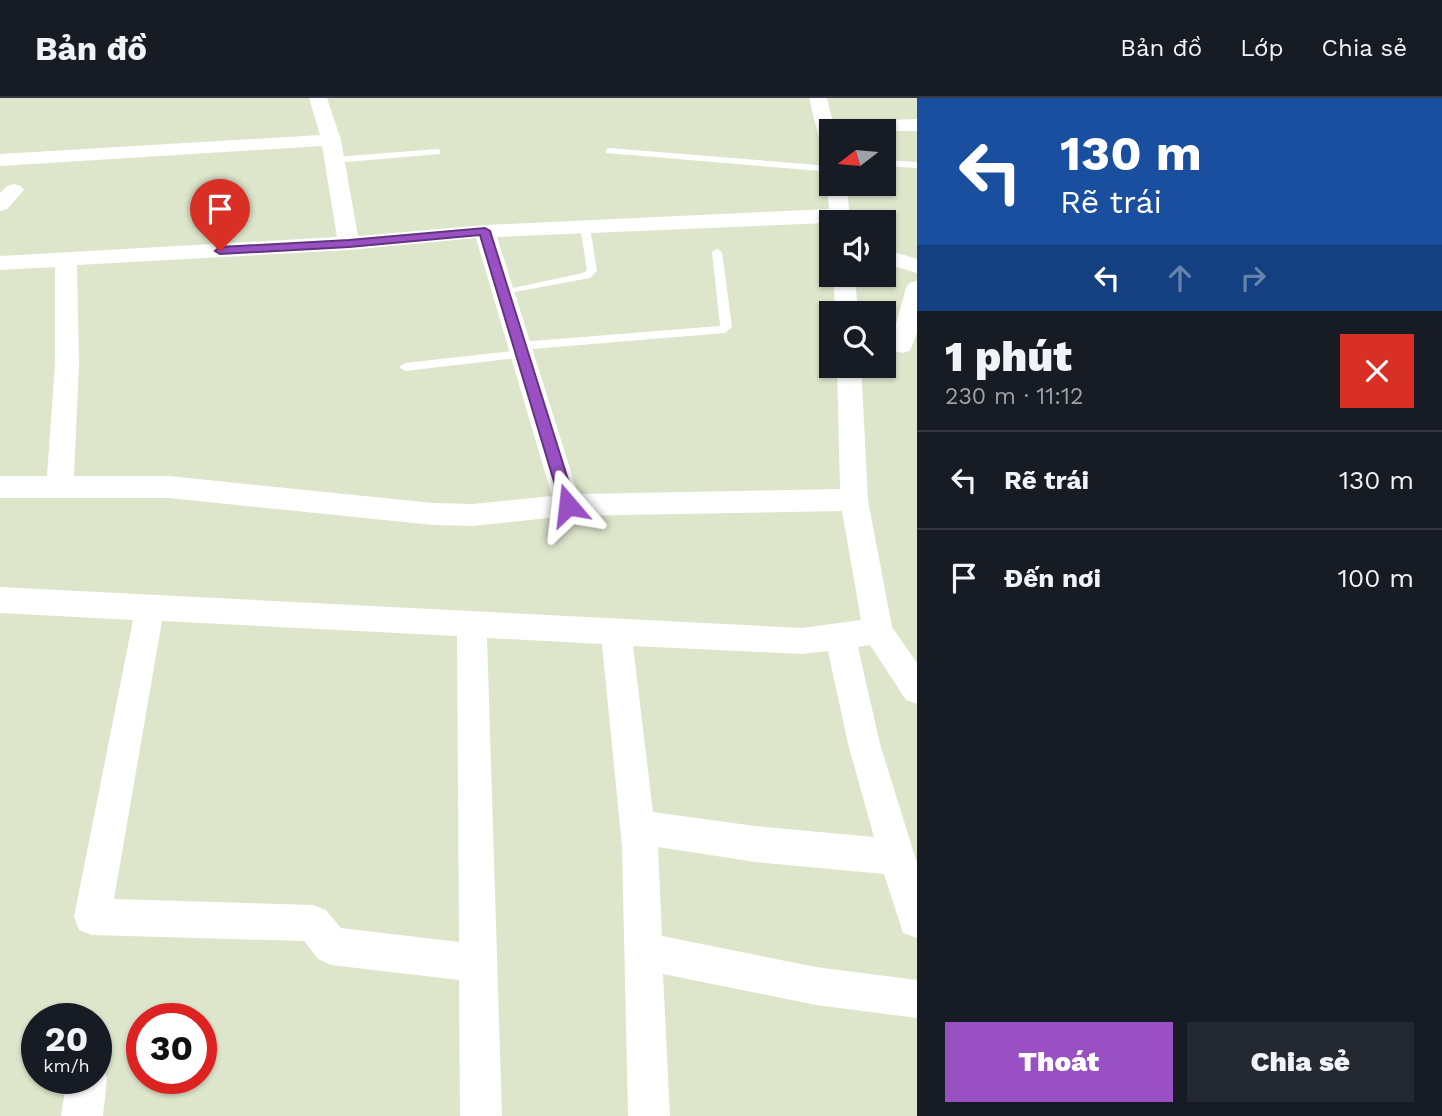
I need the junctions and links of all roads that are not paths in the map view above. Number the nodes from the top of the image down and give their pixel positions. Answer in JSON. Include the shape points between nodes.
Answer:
{"nodes":[{"id":1,"x":318,"y":98,"type":"edge"},
{"id":2,"x":818,"y":98,"type":"edge"},
{"id":3,"x":823,"y":119,"type":"edge"},
{"id":4,"x":917,"y":125,"type":"edge"},
{"id":5,"x":896,"y":126,"type":"edge"},
{"id":6,"x":333,"y":150,"type":"junction"},
{"id":7,"x":609,"y":151,"type":"dead end"},
{"id":8,"x":437,"y":152,"type":"dead end"},
{"id":9,"x":0,"y":160,"type":"edge"},
{"id":10,"x":896,"y":164,"type":"edge"},
{"id":11,"x":917,"y":165,"type":"edge"},
{"id":12,"x":819,"y":168,"type":"edge"},
{"id":13,"x":819,"y":220,"type":"edge"},
{"id":14,"x":584,"y":227,"type":"junction"},
{"id":15,"x":485,"y":231,"type":"junction"},
{"id":16,"x":349,"y":243,"type":"junction"},
{"id":17,"x":717,"y":252,"type":"dead end"},
{"id":18,"x":66,"y":259,"type":"junction"},
{"id":19,"x":896,"y":260,"type":"edge"},
{"id":20,"x":0,"y":263,"type":"edge"},
{"id":21,"x":917,"y":266,"type":"edge"},
{"id":22,"x":917,"y":288,"type":"edge"},
{"id":23,"x":503,"y":293,"type":"junction"},
{"id":24,"x":901,"y":344,"type":"edge"},
{"id":25,"x":521,"y":350,"type":"junction"},
{"id":26,"x":405,"y":367,"type":"dead end"},
{"id":27,"x":849,"y":378,"type":"edge"},
{"id":28,"x":60,"y":486,"type":"junction"},
{"id":29,"x":0,"y":487,"type":"edge"},
{"id":30,"x":854,"y":500,"type":"junction"},
{"id":31,"x":568,"y":505,"type":"junction"},
{"id":32,"x":0,"y":600,"type":"edge"},
{"id":33,"x":150,"y":607,"type":"junction"},
{"id":34,"x":472,"y":624,"type":"junction"},
{"id":35,"x":616,"y":631,"type":"junction"},
{"id":36,"x":878,"y":631,"type":"junction"},
{"id":37,"x":840,"y":636,"type":"junction"},
{"id":38,"x":917,"y":690,"type":"edge"},
{"id":39,"x":637,"y":827,"type":"junction"},
{"id":40,"x":897,"y":857,"type":"junction"},
{"id":41,"x":916,"y":920,"type":"edge"},
{"id":42,"x":643,"y":951,"type":"junction"},
{"id":43,"x":478,"y":962,"type":"junction"},
{"id":44,"x":917,"y":999,"type":"edge"},
{"id":45,"x":85,"y":1094,"type":"edge"},
{"id":46,"x":82,"y":1116,"type":"edge"},
{"id":47,"x":481,"y":1116,"type":"edge"},
{"id":48,"x":649,"y":1116,"type":"edge"}],
"edges":[{"from":1,"to":6,"type":"street"},
{"from":2,"to":3,"type":"street"},
{"from":4,"to":5,"type":"street"},
{"from":6,"to":8,"type":"lane"},
{"from":6,"to":9,"type":"street"},
{"from":6,"to":16,"type":"street"},
{"from":7,"to":12,"type":"lane"},
{"from":10,"to":11,"type":"lane"},
{"from":13,"to":14,"type":"street"},
{"from":14,"to":15,"type":"street"},
{"from":14,"to":23,"type":"lane","via":[[592,271],[586,276]]},
{"from":15,"to":16,"type":"street"},
{"from":15,"to":23,"type":"street"},
{"from":16,"to":18,"type":"street"},
{"from":17,"to":25,"type":"lane","via":[[726,327],[721,330]]},
{"from":18,"to":20,"type":"street"},
{"from":18,"to":28,"type":"street","via":[[68,364]]},
{"from":19,"to":21,"type":"street"},
{"from":22,"to":24,"type":"street"},
{"from":23,"to":25,"type":"street"},
{"from":25,"to":26,"type":"lane"},
{"from":25,"to":31,"type":"street"},
{"from":27,"to":30,"type":"street"},
{"from":28,"to":29,"type":"street"},
{"from":28,"to":31,"type":"street","via":[[169,487],[433,514],[473,515]]},
{"from":30,"to":31,"type":"street"},
{"from":30,"to":36,"type":"street"},
{"from":32,"to":33,"type":"street"},
{"from":33,"to":34,"type":"street"},
{"from":33,"to":43,"type":"street","via":[[92,917],[313,923],[331,946]]},
{"from":34,"to":35,"type":"street"},
{"from":34,"to":43,"type":"street"},
{"from":35,"to":37,"type":"street","via":[[802,640]]},
{"from":35,"to":39,"type":"street"},
{"from":36,"to":37,"type":"street"},
{"from":36,"to":38,"type":"street"},
{"from":37,"to":40,"type":"street","via":[[864,744]]},
{"from":39,"to":40,"type":"street"},
{"from":39,"to":42,"type":"street"},
{"from":40,"to":41,"type":"street"},
{"from":42,"to":44,"type":"street","via":[[816,986]]},
{"from":42,"to":48,"type":"street"},
{"from":43,"to":47,"type":"street"},
{"from":45,"to":46,"type":"street"}]}
